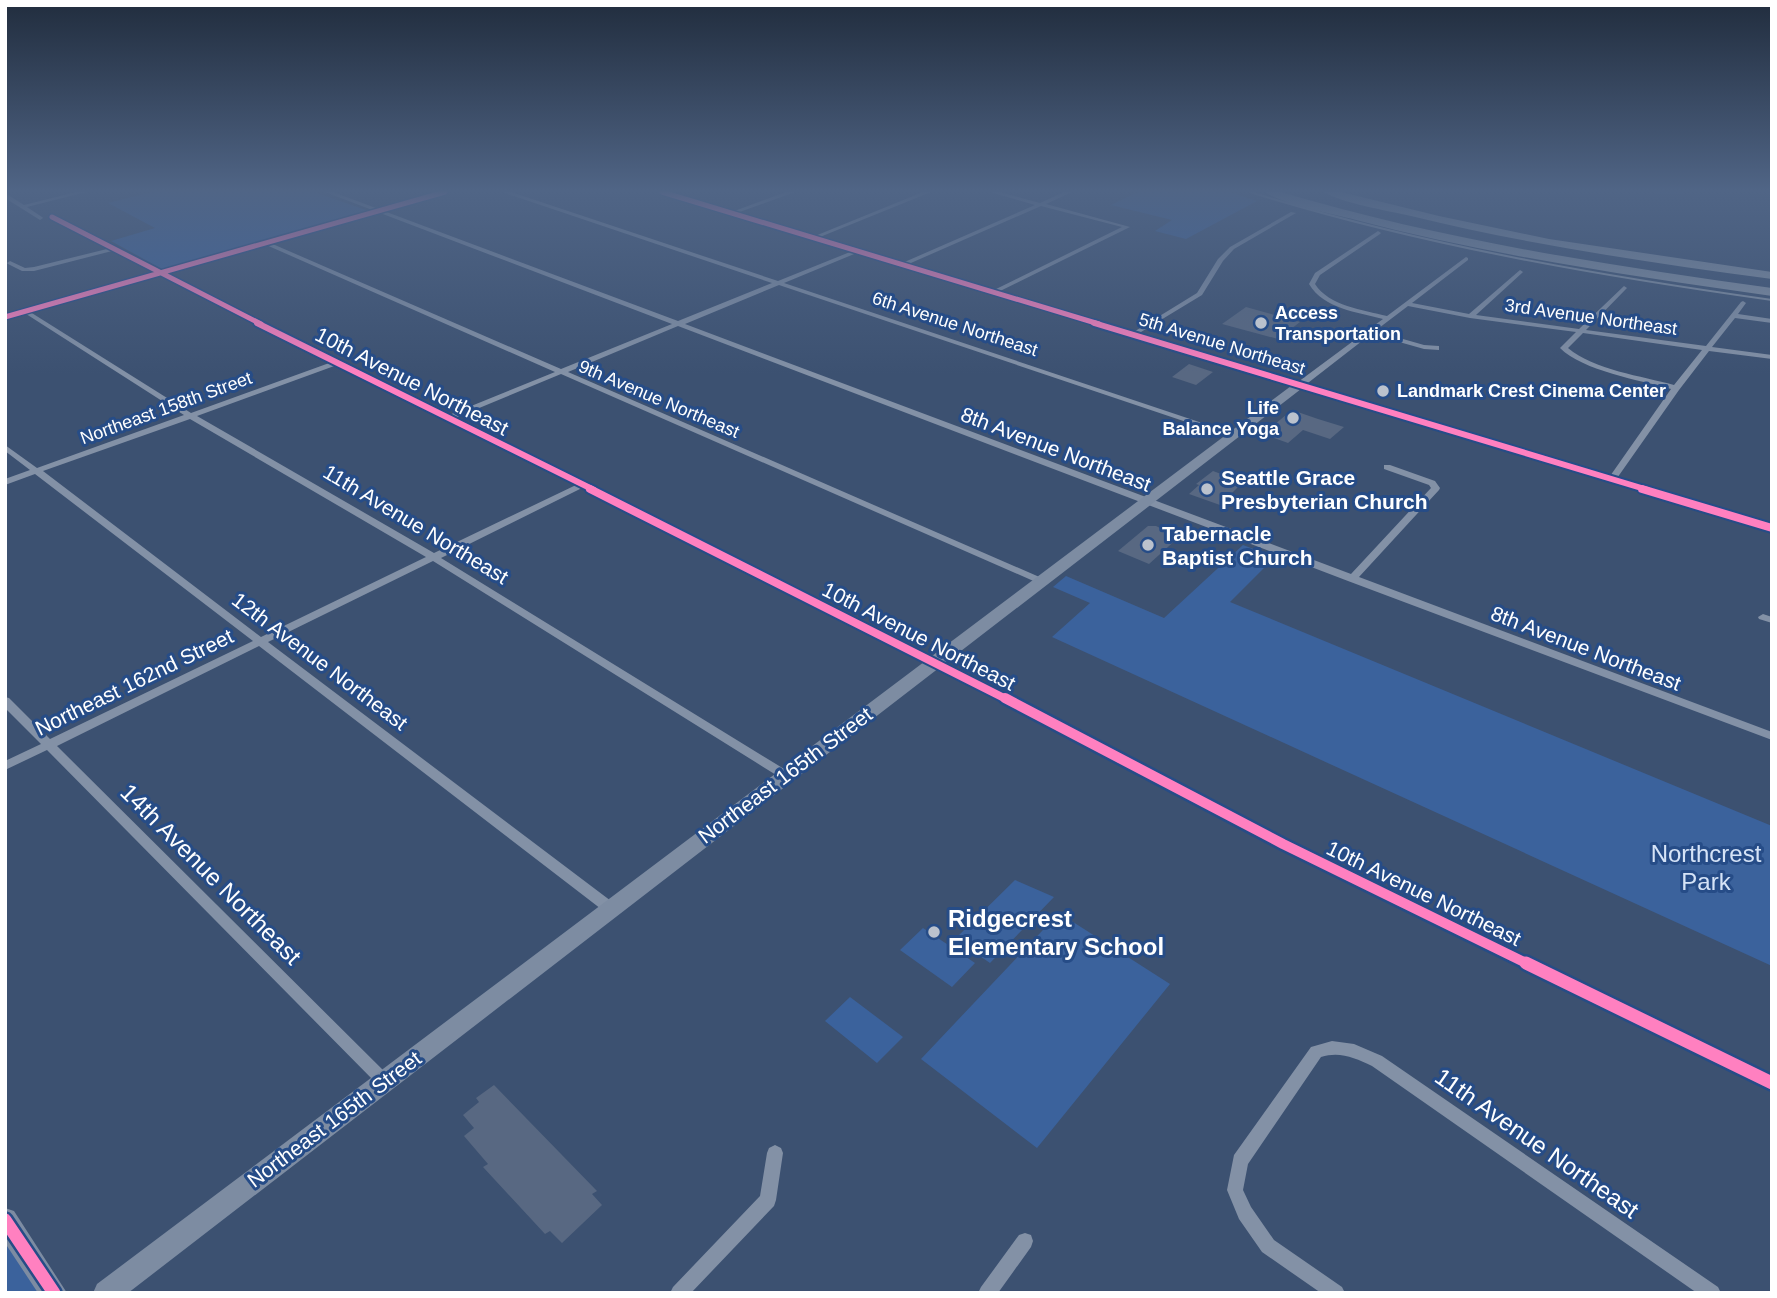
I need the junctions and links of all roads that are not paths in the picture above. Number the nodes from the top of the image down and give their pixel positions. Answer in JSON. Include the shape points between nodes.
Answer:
{"nodes":[{"id":1,"x":99,"y":253,"type":"edge"},
{"id":2,"x":119,"y":253,"type":"edge"},
{"id":3,"x":233,"y":253,"type":"edge"},
{"id":4,"x":288,"y":253,"type":"edge"},
{"id":5,"x":489,"y":253,"type":"edge"},
{"id":6,"x":685,"y":253,"type":"edge"},
{"id":7,"x":853,"y":253,"type":"edge"},
{"id":8,"x":862,"y":253,"type":"edge"},
{"id":9,"x":930,"y":253,"type":"edge"},
{"id":10,"x":1075,"y":253,"type":"edge"},
{"id":11,"x":1227,"y":253,"type":"edge"},
{"id":12,"x":1349,"y":253,"type":"edge"},
{"id":13,"x":1521,"y":253,"type":"edge"},
{"id":14,"x":1558,"y":253,"type":"edge"},
{"id":15,"x":1611,"y":253,"type":"edge"},
{"id":16,"x":1616,"y":253,"type":"edge"},
{"id":17,"x":1637,"y":257,"type":"junction"},
{"id":18,"x":1466,"y":259,"type":"dead end"},
{"id":19,"x":10,"y":263,"type":"dead end"},
{"id":20,"x":902,"y":265,"type":"junction"},
{"id":21,"x":1520,"y":272,"type":"dead end"},
{"id":22,"x":158,"y":274,"type":"junction"},
{"id":23,"x":1772,"y":276,"type":"edge"},
{"id":24,"x":775,"y":283,"type":"junction"},
{"id":25,"x":1772,"y":286,"type":"edge"},
{"id":26,"x":1624,"y":288,"type":"dead end"},
{"id":27,"x":994,"y":292,"type":"junction"},
{"id":28,"x":1772,"y":292,"type":"edge"},
{"id":29,"x":1743,"y":303,"type":"dead end"},
{"id":30,"x":1406,"y":304,"type":"junction"},
{"id":31,"x":25,"y":311,"type":"junction"},
{"id":32,"x":1470,"y":316,"type":"junction"},
{"id":33,"x":1735,"y":316,"type":"junction"},
{"id":34,"x":5,"y":317,"type":"edge"},
{"id":35,"x":1387,"y":318,"type":"junction"},
{"id":36,"x":1772,"y":321,"type":"edge"},
{"id":37,"x":677,"y":324,"type":"junction"},
{"id":38,"x":1371,"y":332,"type":"junction"},
{"id":39,"x":1580,"y":332,"type":"junction"},
{"id":40,"x":1134,"y":334,"type":"junction"},
{"id":41,"x":1436,"y":348,"type":"dead end"},
{"id":42,"x":1707,"y":348,"type":"junction"},
{"id":43,"x":1772,"y":357,"type":"edge"},
{"id":44,"x":337,"y":363,"type":"junction"},
{"id":45,"x":559,"y":373,"type":"junction"},
{"id":46,"x":1301,"y":384,"type":"junction"},
{"id":47,"x":1676,"y":388,"type":"junction"},
{"id":48,"x":191,"y":416,"type":"junction"},
{"id":49,"x":448,"y":418,"type":"junction"},
{"id":50,"x":1234,"y":435,"type":"junction"},
{"id":51,"x":5,"y":447,"type":"edge"},
{"id":52,"x":1387,"y":467,"type":"dead end"},
{"id":53,"x":37,"y":471,"type":"junction"},
{"id":54,"x":1612,"y":479,"type":"junction"},
{"id":55,"x":5,"y":482,"type":"edge"},
{"id":56,"x":582,"y":485,"type":"junction"},
{"id":57,"x":1146,"y":502,"type":"junction"},
{"id":58,"x":1772,"y":528,"type":"edge"},
{"id":59,"x":435,"y":558,"type":"junction"},
{"id":60,"x":1351,"y":579,"type":"junction"},
{"id":61,"x":1041,"y":581,"type":"junction"},
{"id":62,"x":262,"y":641,"type":"junction"},
{"id":63,"x":933,"y":663,"type":"junction"},
{"id":64,"x":5,"y":701,"type":"edge"},
{"id":65,"x":1772,"y":736,"type":"edge"},
{"id":66,"x":50,"y":745,"type":"junction"},
{"id":67,"x":5,"y":766,"type":"edge"},
{"id":68,"x":785,"y":775,"type":"junction"},
{"id":69,"x":610,"y":908,"type":"junction"},
{"id":70,"x":384,"y":1081,"type":"junction"},
{"id":71,"x":1772,"y":1083,"type":"edge"},
{"id":72,"x":775,"y":1153,"type":"dead end"},
{"id":73,"x":5,"y":1220,"type":"edge"},
{"id":74,"x":1025,"y":1241,"type":"dead end"},
{"id":75,"x":54,"y":1293,"type":"edge"},
{"id":76,"x":106,"y":1293,"type":"edge"},
{"id":77,"x":679,"y":1293,"type":"edge"},
{"id":78,"x":987,"y":1293,"type":"edge"},
{"id":79,"x":1336,"y":1293,"type":"edge"},
{"id":80,"x":1712,"y":1293,"type":"edge"}],
"edges":[{"from":1,"to":19,"type":"street","via":[[34,269]]},
{"from":2,"to":22,"type":"street","name":"10th Avenue Northeast"},
{"from":3,"to":22,"type":"street"},
{"from":4,"to":45,"type":"street","name":"9th Avenue Northeast"},
{"from":5,"to":37,"type":"street","name":"8th Avenue Northeast"},
{"from":6,"to":24,"type":"street","name":"6th Avenue Northeast"},
{"from":7,"to":24,"type":"street"},
{"from":8,"to":20,"type":"street","name":"5th Avenue Northeast"},
{"from":9,"to":20,"type":"street"},
{"from":10,"to":27,"type":"street"},
{"from":11,"to":40,"type":"street","via":[[1200,294]]},
{"from":12,"to":35,"type":"street","via":[[1313,280],[1315,292]]},
{"from":13,"to":28,"type":"highway"},
{"from":14,"to":25,"type":"highway"},
{"from":15,"to":17,"type":"highway"},
{"from":16,"to":17,"type":"highway"},
{"from":17,"to":23,"type":"highway"},
{"from":18,"to":30,"type":"street","name":"Northeast 165th Street"},
{"from":20,"to":27,"type":"street","name":"5th Avenue Northeast"},
{"from":21,"to":32,"type":"street"},
{"from":22,"to":31,"type":"street"},
{"from":22,"to":44,"type":"street","name":"10th Avenue Northeast"},
{"from":24,"to":37,"type":"street"},
{"from":24,"to":50,"type":"street","name":"6th Avenue Northeast"},
{"from":26,"to":39,"type":"street"},
{"from":27,"to":40,"type":"street","name":"5th Avenue Northeast"},
{"from":29,"to":33,"type":"street"},
{"from":30,"to":32,"type":"street","name":"3rd Avenue Northeast"},
{"from":30,"to":35,"type":"street","name":"Northeast 165th Street"},
{"from":31,"to":34,"type":"street"},
{"from":31,"to":48,"type":"street","name":"11th Avenue Northeast"},
{"from":32,"to":39,"type":"street","name":"3rd Avenue Northeast"},
{"from":33,"to":36,"type":"street"},
{"from":33,"to":42,"type":"street"},
{"from":35,"to":38,"type":"street","name":"Northeast 165th Street"},
{"from":37,"to":45,"type":"street"},
{"from":37,"to":57,"type":"street","name":"8th Avenue Northeast"},
{"from":38,"to":41,"type":"street"},
{"from":38,"to":46,"type":"street","name":"Northeast 165th Street"},
{"from":39,"to":42,"type":"street","name":"3rd Avenue Northeast"},
{"from":39,"to":47,"type":"street","via":[[1564,348],[1569,355]]},
{"from":40,"to":46,"type":"street","name":"5th Avenue Northeast"},
{"from":42,"to":43,"type":"street","name":"3rd Avenue Northeast"},
{"from":42,"to":47,"type":"street"},
{"from":44,"to":48,"type":"street","name":"Northeast 158th Street"},
{"from":44,"to":49,"type":"street","name":"10th Avenue Northeast"},
{"from":45,"to":49,"type":"street"},
{"from":45,"to":61,"type":"street","name":"9th Avenue Northeast"},
{"from":46,"to":50,"type":"street","name":"Northeast 165th Street"},
{"from":46,"to":54,"type":"street","name":"5th Avenue Northeast"},
{"from":47,"to":54,"type":"street"},
{"from":48,"to":53,"type":"street","name":"Northeast 158th Street"},
{"from":48,"to":59,"type":"street","name":"11th Avenue Northeast"},
{"from":49,"to":56,"type":"street","name":"10th Avenue Northeast"},
{"from":50,"to":57,"type":"street","name":"Northeast 165th Street"},
{"from":51,"to":53,"type":"street","name":"12th Avenue Northeast"},
{"from":52,"to":60,"type":"street","via":[[1436,488]]},
{"from":53,"to":55,"type":"street","name":"Northeast 158th Street"},
{"from":53,"to":62,"type":"street","name":"12th Avenue Northeast"},
{"from":54,"to":58,"type":"street","name":"5th Avenue Northeast"},
{"from":56,"to":59,"type":"street","name":"Northeast 162nd Street"},
{"from":56,"to":63,"type":"street","name":"10th Avenue Northeast"},
{"from":57,"to":60,"type":"street","name":"8th Avenue Northeast"},
{"from":57,"to":61,"type":"street","name":"Northeast 165th Street"},
{"from":59,"to":62,"type":"street","name":"Northeast 162nd Street"},
{"from":59,"to":68,"type":"street","name":"11th Avenue Northeast"},
{"from":60,"to":65,"type":"street","name":"8th Avenue Northeast"},
{"from":61,"to":63,"type":"street","name":"Northeast 165th Street"},
{"from":62,"to":66,"type":"street","name":"Northeast 162nd Street"},
{"from":62,"to":69,"type":"street","name":"12th Avenue Northeast"},
{"from":63,"to":68,"type":"street","name":"Northeast 165th Street"},
{"from":63,"to":71,"type":"street","name":"10th Avenue Northeast","via":[[1283,844]]},
{"from":64,"to":66,"type":"street","name":"14th Avenue Northeast"},
{"from":66,"to":67,"type":"street","name":"Northeast 162nd Street"},
{"from":66,"to":70,"type":"street","name":"14th Avenue Northeast"},
{"from":68,"to":69,"type":"street","name":"Northeast 165th Street"},
{"from":69,"to":70,"type":"street","name":"Northeast 165th Street"},
{"from":70,"to":76,"type":"street","name":"Northeast 165th Street"},
{"from":72,"to":77,"type":"street","via":[[768,1200]]},
{"from":73,"to":75,"type":"street"},
{"from":74,"to":78,"type":"street"},
{"from":79,"to":80,"type":"street","name":"11th Avenue Northeast","via":[[1268,1247],[1235,1190],[1240,1161],[1316,1052],[1328,1046],[1350,1049],[1377,1061]]}]}
